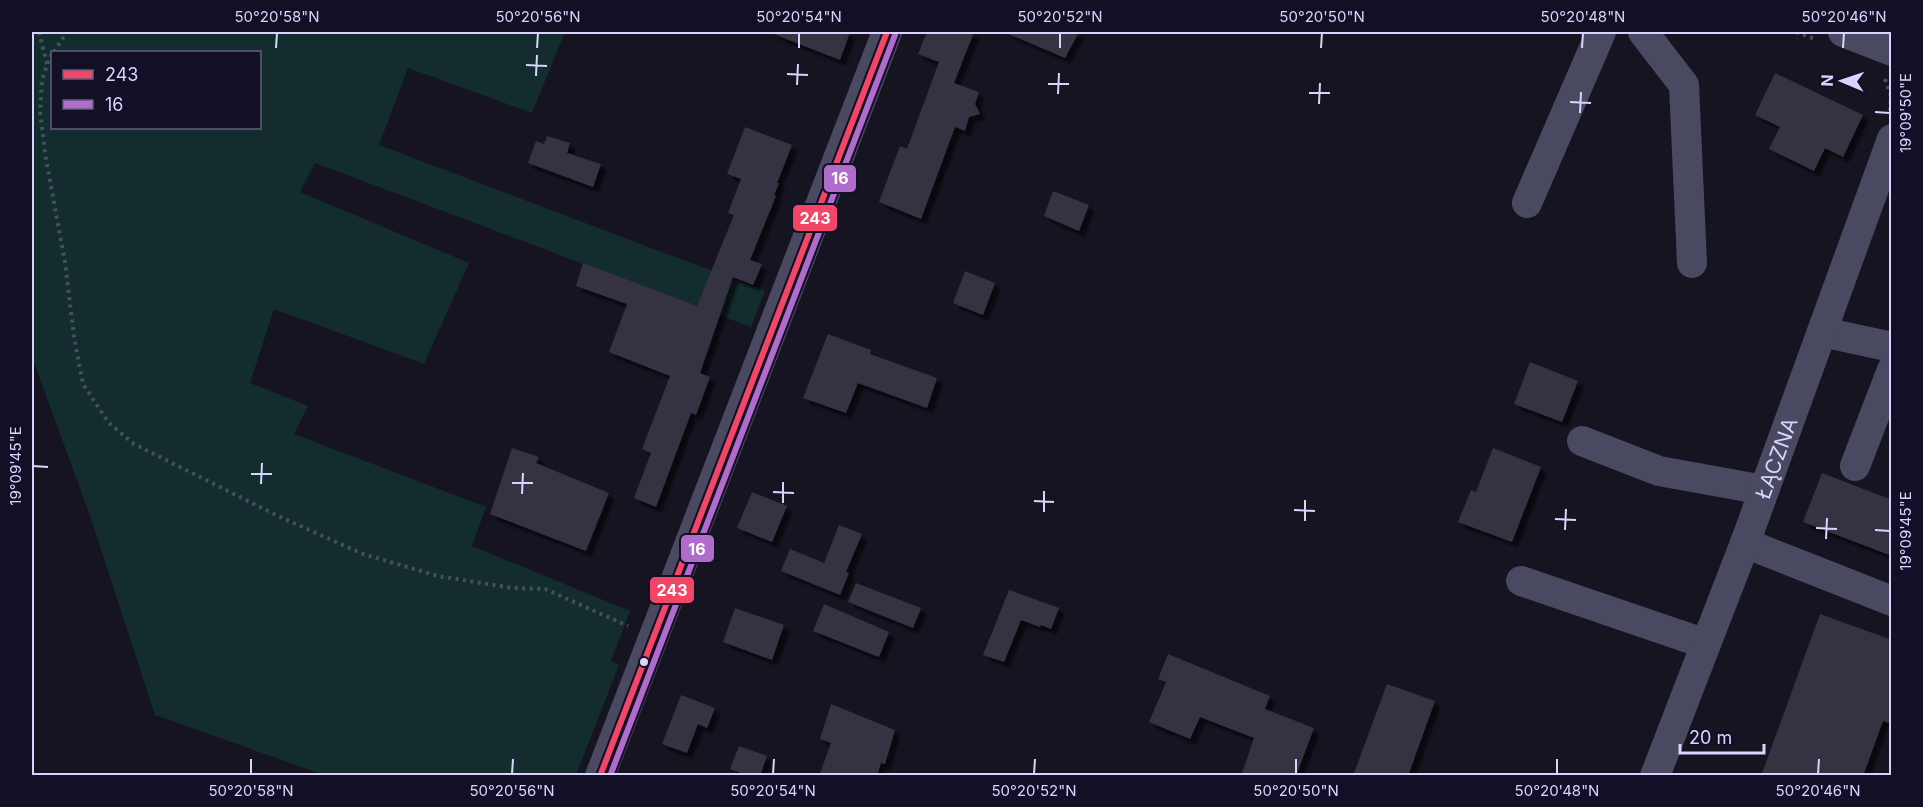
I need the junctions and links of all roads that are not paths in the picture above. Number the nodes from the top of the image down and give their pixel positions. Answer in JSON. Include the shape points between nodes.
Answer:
{"nodes":[{"id":1,"x":888,"y":32,"type":"edge"},
{"id":2,"x":1601,"y":32,"type":"edge"},
{"id":3,"x":1643,"y":32,"type":"edge"},
{"id":4,"x":1843,"y":32,"type":"edge"},
{"id":5,"x":1892,"y":51,"type":"edge"},
{"id":6,"x":1892,"y":139,"type":"edge"},
{"id":7,"x":1527,"y":203,"type":"dead end"},
{"id":8,"x":1692,"y":263,"type":"dead end"},
{"id":9,"x":1822,"y":332,"type":"junction"},
{"id":10,"x":1892,"y":347,"type":"edge"},
{"id":11,"x":1892,"y":370,"type":"edge"},
{"id":12,"x":1582,"y":441,"type":"dead end"},
{"id":13,"x":1855,"y":466,"type":"dead end"},
{"id":14,"x":1764,"y":490,"type":"junction"},
{"id":15,"x":1745,"y":543,"type":"junction"},
{"id":16,"x":1521,"y":581,"type":"dead end"},
{"id":17,"x":1892,"y":600,"type":"edge"},
{"id":18,"x":1706,"y":644,"type":"junction"},
{"id":19,"x":600,"y":776,"type":"edge"},
{"id":20,"x":1655,"y":776,"type":"edge"}],
"edges":[{"from":1,"to":19,"type":"street"},
{"from":2,"to":7,"type":"street"},
{"from":3,"to":8,"type":"street","via":[[1684,85]]},
{"from":4,"to":5,"type":"street"},
{"from":6,"to":9,"type":"street","name":"ŁĄCZNA"},
{"from":9,"to":10,"type":"street"},
{"from":9,"to":14,"type":"street","name":"ŁĄCZNA"},
{"from":11,"to":13,"type":"street"},
{"from":12,"to":14,"type":"street","via":[[1659,471]]},
{"from":14,"to":15,"type":"street","name":"ŁĄCZNA"},
{"from":15,"to":17,"type":"street"},
{"from":15,"to":18,"type":"street","name":"ŁĄCZNA"},
{"from":16,"to":18,"type":"street"},
{"from":18,"to":20,"type":"street","name":"ŁĄCZNA"}]}
